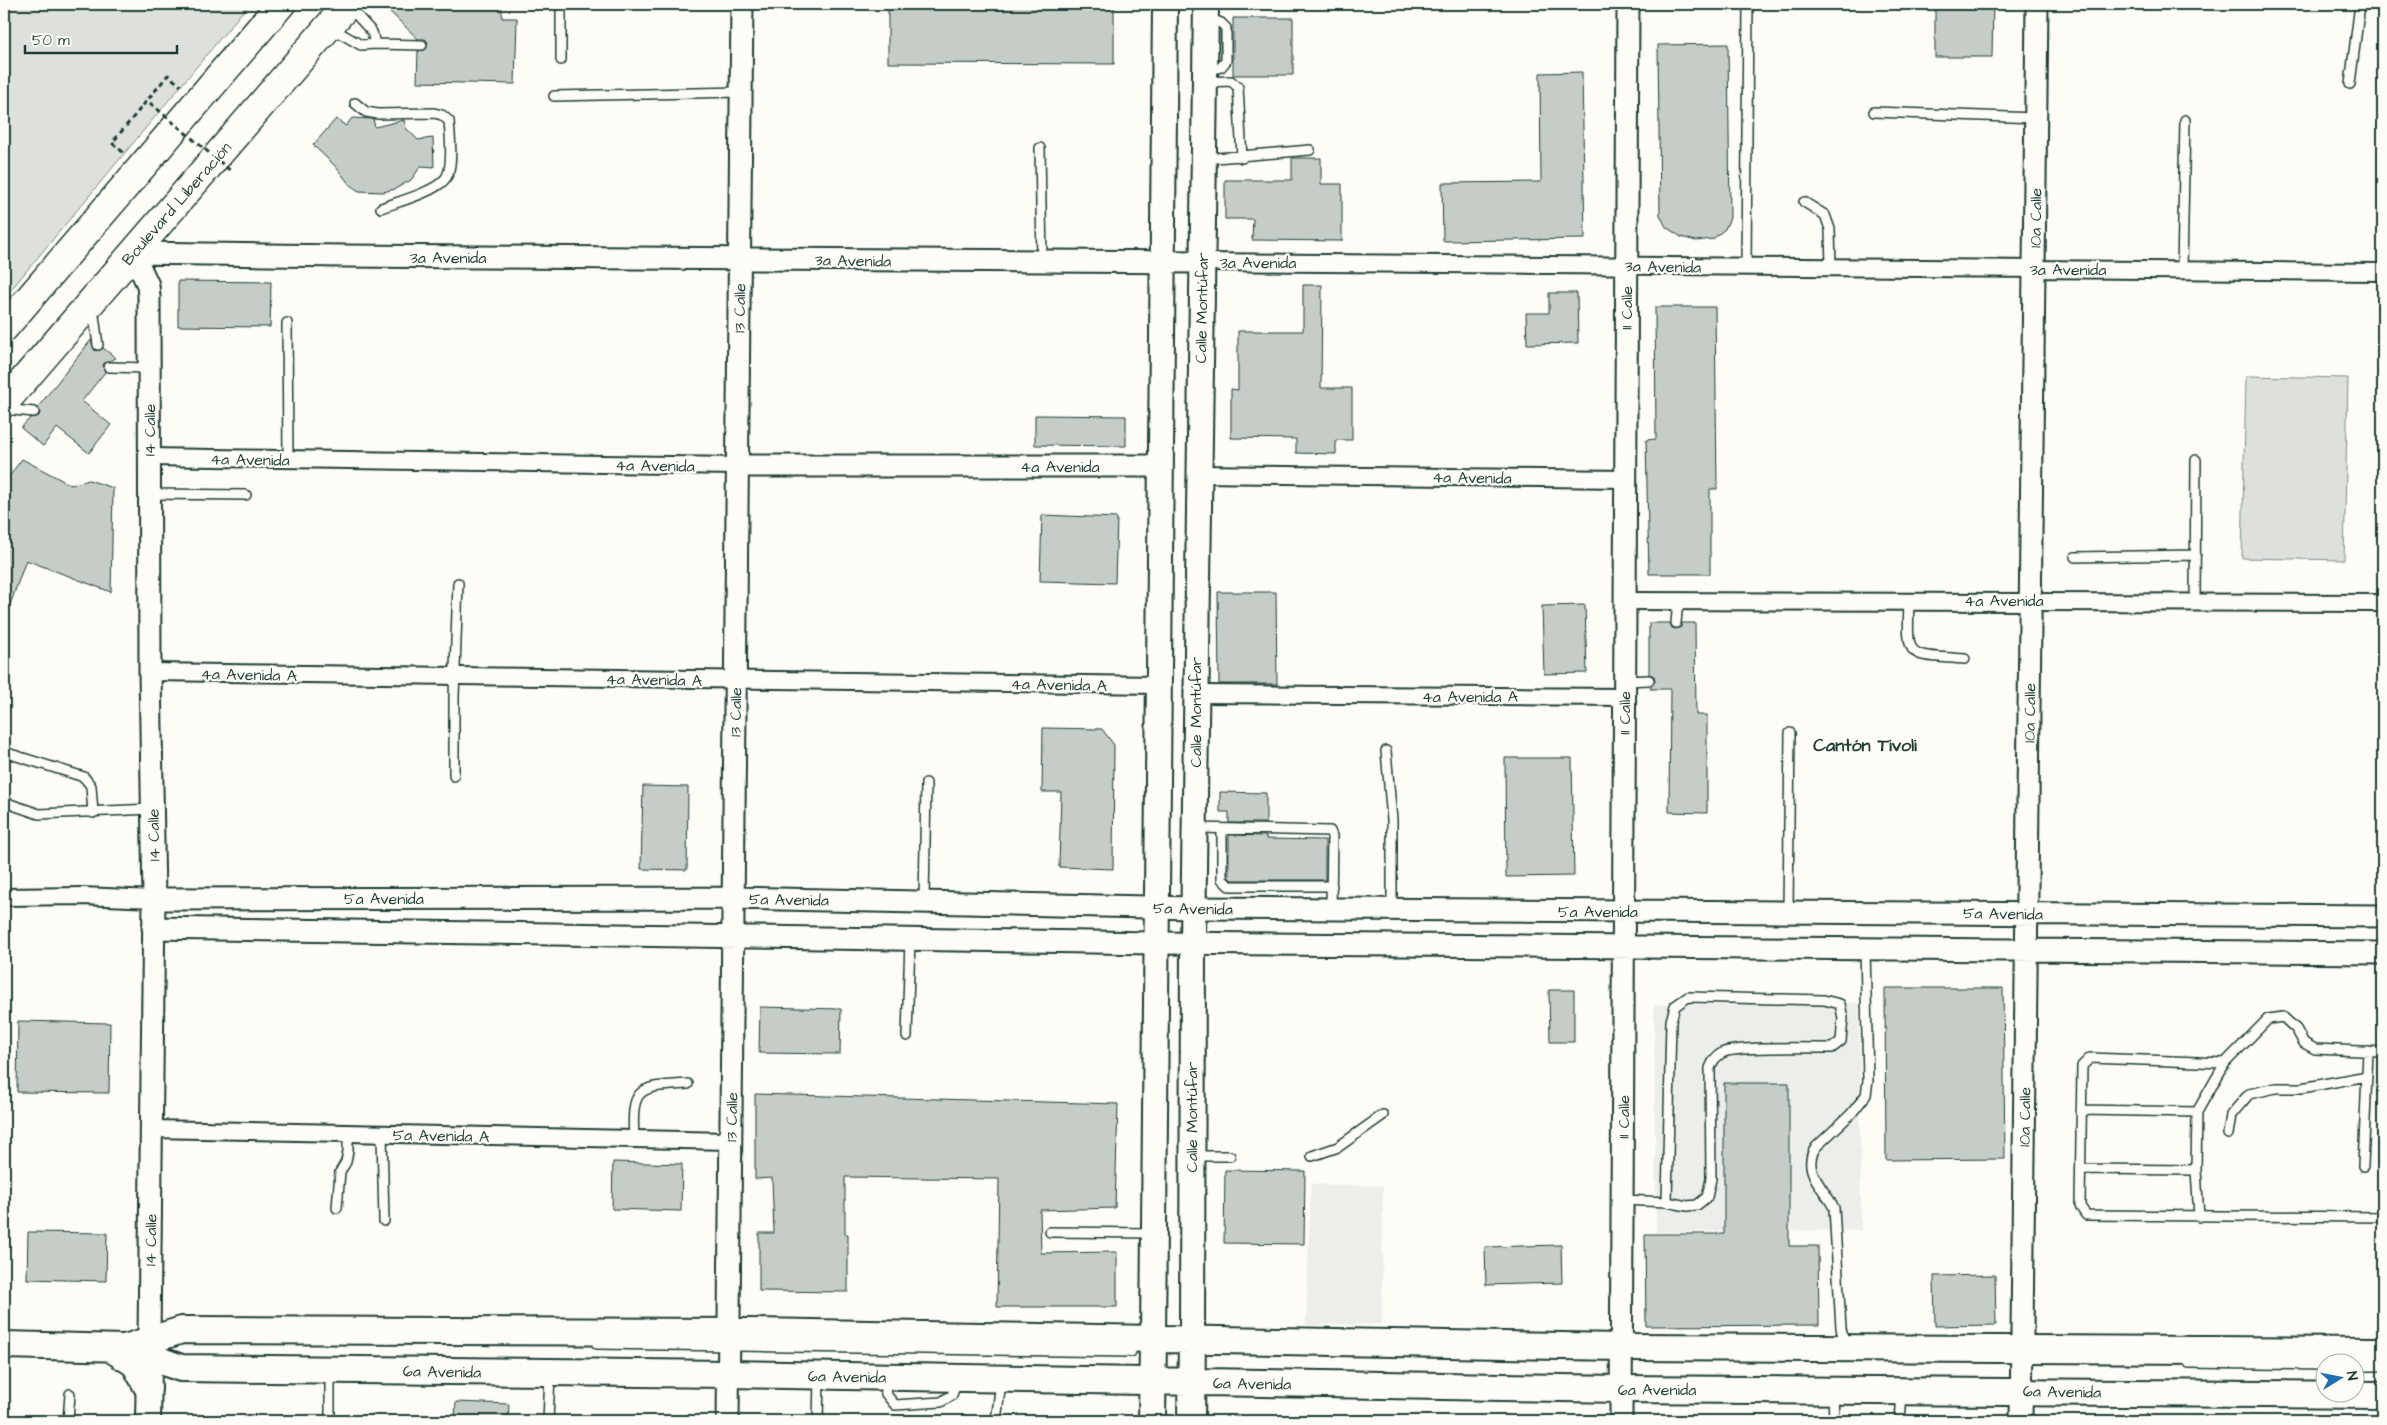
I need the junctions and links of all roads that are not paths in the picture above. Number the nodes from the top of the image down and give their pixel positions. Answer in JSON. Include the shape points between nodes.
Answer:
{"nodes":[{"id":1,"x":281,"y":4,"type":"edge"},
{"id":2,"x":347,"y":4,"type":"edge"},
{"id":3,"x":561,"y":4,"type":"edge"},
{"id":4,"x":742,"y":4,"type":"edge"},
{"id":5,"x":1165,"y":4,"type":"edge"},
{"id":6,"x":1628,"y":4,"type":"edge"},
{"id":7,"x":1748,"y":4,"type":"edge"},
{"id":8,"x":2037,"y":4,"type":"edge"},
{"id":9,"x":2360,"y":4,"type":"edge"},
{"id":10,"x":1205,"y":11,"type":"edge"},
{"id":11,"x":328,"y":26,"type":"junction"},
{"id":12,"x":375,"y":44,"type":"junction"},
{"id":13,"x":422,"y":46,"type":"dead end"},
{"id":14,"x":561,"y":60,"type":"dead end"},
{"id":15,"x":1205,"y":77,"type":"junction"},
{"id":16,"x":2350,"y":84,"type":"dead end"},
{"id":17,"x":741,"y":92,"type":"junction"},
{"id":18,"x":554,"y":96,"type":"dead end"},
{"id":19,"x":355,"y":103,"type":"dead end"},
{"id":20,"x":1874,"y":112,"type":"dead end"},
{"id":21,"x":2036,"y":118,"type":"junction"},
{"id":22,"x":2185,"y":120,"type":"dead end"},
{"id":23,"x":1040,"y":148,"type":"dead end"},
{"id":24,"x":1310,"y":150,"type":"dead end"},
{"id":25,"x":1242,"y":158,"type":"junction"},
{"id":26,"x":1204,"y":159,"type":"junction"},
{"id":27,"x":1804,"y":202,"type":"dead end"},
{"id":28,"x":381,"y":208,"type":"dead end"},
{"id":29,"x":133,"y":253,"type":"junction"},
{"id":30,"x":740,"y":259,"type":"junction"},
{"id":31,"x":1042,"y":262,"type":"junction"},
{"id":32,"x":1163,"y":262,"type":"junction"},
{"id":33,"x":1202,"y":262,"type":"junction"},
{"id":34,"x":1626,"y":265,"type":"junction"},
{"id":35,"x":1746,"y":267,"type":"junction"},
{"id":36,"x":1831,"y":267,"type":"junction"},
{"id":37,"x":2034,"y":269,"type":"junction"},
{"id":38,"x":2182,"y":270,"type":"junction"},
{"id":39,"x":2383,"y":272,"type":"edge"},
{"id":40,"x":92,"y":300,"type":"junction"},
{"id":41,"x":287,"y":323,"type":"dead end"},
{"id":42,"x":4,"y":328,"type":"edge"},
{"id":43,"x":98,"y":344,"type":"dead end"},
{"id":44,"x":109,"y":367,"type":"dead end"},
{"id":45,"x":149,"y":368,"type":"junction"},
{"id":46,"x":4,"y":403,"type":"edge"},
{"id":47,"x":4,"y":409,"type":"edge"},
{"id":48,"x":34,"y":412,"type":"dead end"},
{"id":49,"x":150,"y":458,"type":"junction"},
{"id":50,"x":288,"y":460,"type":"junction"},
{"id":51,"x":2196,"y":460,"type":"dead end"},
{"id":52,"x":738,"y":466,"type":"junction"},
{"id":53,"x":1161,"y":466,"type":"junction"},
{"id":54,"x":1198,"y":474,"type":"junction"},
{"id":55,"x":1626,"y":479,"type":"junction"},
{"id":56,"x":150,"y":494,"type":"junction"},
{"id":57,"x":246,"y":495,"type":"dead end"},
{"id":58,"x":2196,"y":555,"type":"junction"},
{"id":59,"x":2075,"y":557,"type":"dead end"},
{"id":60,"x":458,"y":583,"type":"dead end"},
{"id":61,"x":1909,"y":600,"type":"junction"},
{"id":62,"x":2030,"y":600,"type":"junction"},
{"id":63,"x":1625,"y":601,"type":"junction"},
{"id":64,"x":1678,"y":601,"type":"junction"},
{"id":65,"x":2196,"y":601,"type":"junction"},
{"id":66,"x":2383,"y":603,"type":"edge"},
{"id":67,"x":1676,"y":623,"type":"dead end"},
{"id":68,"x":1965,"y":659,"type":"dead end"},
{"id":69,"x":150,"y":672,"type":"junction"},
{"id":70,"x":455,"y":676,"type":"junction"},
{"id":71,"x":735,"y":680,"type":"junction"},
{"id":72,"x":1649,"y":680,"type":"dead end"},
{"id":73,"x":1159,"y":684,"type":"junction"},
{"id":74,"x":1625,"y":689,"type":"junction"},
{"id":75,"x":1196,"y":694,"type":"junction"},
{"id":76,"x":1790,"y":733,"type":"dead end"},
{"id":77,"x":1386,"y":751,"type":"dead end"},
{"id":78,"x":4,"y":752,"type":"edge"},
{"id":79,"x":454,"y":776,"type":"dead end"},
{"id":80,"x":926,"y":783,"type":"dead end"},
{"id":81,"x":4,"y":802,"type":"edge"},
{"id":82,"x":152,"y":809,"type":"junction"},
{"id":83,"x":93,"y":813,"type":"junction"},
{"id":84,"x":1194,"y":828,"type":"junction"},
{"id":85,"x":1222,"y":829,"type":"junction"},
{"id":86,"x":1332,"y":886,"type":"junction"},
{"id":87,"x":4,"y":897,"type":"edge"},
{"id":88,"x":733,"y":898,"type":"junction"},
{"id":89,"x":154,"y":899,"type":"junction"},
{"id":90,"x":924,"y":902,"type":"junction"},
{"id":91,"x":1156,"y":907,"type":"junction"},
{"id":92,"x":1194,"y":908,"type":"junction"},
{"id":93,"x":1331,"y":909,"type":"junction"},
{"id":94,"x":1392,"y":909,"type":"junction"},
{"id":95,"x":1624,"y":911,"type":"junction"},
{"id":96,"x":1788,"y":911,"type":"junction"},
{"id":97,"x":2027,"y":914,"type":"junction"},
{"id":98,"x":2383,"y":916,"type":"edge"},
{"id":99,"x":153,"y":928,"type":"junction"},
{"id":100,"x":732,"y":937,"type":"junction"},
{"id":101,"x":910,"y":940,"type":"junction"},
{"id":102,"x":1156,"y":943,"type":"junction"},
{"id":103,"x":1193,"y":943,"type":"junction"},
{"id":104,"x":1623,"y":947,"type":"junction"},
{"id":105,"x":1865,"y":949,"type":"junction"},
{"id":106,"x":2026,"y":950,"type":"junction"},
{"id":107,"x":2383,"y":953,"type":"edge"},
{"id":108,"x":907,"y":1036,"type":"dead end"},
{"id":109,"x":2368,"y":1051,"type":"junction"},
{"id":110,"x":2383,"y":1052,"type":"edge"},
{"id":111,"x":2224,"y":1063,"type":"junction"},
{"id":112,"x":2366,"y":1076,"type":"junction"},
{"id":113,"x":688,"y":1084,"type":"dead end"},
{"id":114,"x":2081,"y":1110,"type":"junction"},
{"id":115,"x":2197,"y":1112,"type":"junction"},
{"id":116,"x":1383,"y":1115,"type":"dead end"},
{"id":117,"x":151,"y":1129,"type":"junction"},
{"id":118,"x":348,"y":1133,"type":"junction"},
{"id":119,"x":382,"y":1134,"type":"junction"},
{"id":120,"x":2228,"y":1134,"type":"dead end"},
{"id":121,"x":634,"y":1139,"type":"junction"},
{"id":122,"x":730,"y":1141,"type":"junction"},
{"id":123,"x":1191,"y":1156,"type":"junction"},
{"id":124,"x":1230,"y":1156,"type":"dead end"},
{"id":125,"x":1312,"y":1156,"type":"dead end"},
{"id":126,"x":2364,"y":1166,"type":"dead end"},
{"id":127,"x":2081,"y":1169,"type":"junction"},
{"id":128,"x":2196,"y":1170,"type":"junction"},
{"id":129,"x":1622,"y":1200,"type":"junction"},
{"id":130,"x":1667,"y":1202,"type":"junction"},
{"id":131,"x":337,"y":1208,"type":"dead end"},
{"id":132,"x":2199,"y":1217,"type":"junction"},
{"id":133,"x":2383,"y":1217,"type":"edge"},
{"id":134,"x":384,"y":1221,"type":"dead end"},
{"id":135,"x":1050,"y":1232,"type":"dead end"},
{"id":136,"x":1154,"y":1233,"type":"junction"},
{"id":137,"x":729,"y":1339,"type":"junction"},
{"id":138,"x":229,"y":1340,"type":"dead end"},
{"id":139,"x":589,"y":1344,"type":"dead end"},
{"id":140,"x":4,"y":1345,"type":"edge"},
{"id":141,"x":1156,"y":1347,"type":"junction"},
{"id":142,"x":116,"y":1348,"type":"junction"},
{"id":143,"x":149,"y":1348,"type":"junction"},
{"id":144,"x":1845,"y":1348,"type":"junction"},
{"id":145,"x":1192,"y":1349,"type":"junction"},
{"id":146,"x":2383,"y":1351,"type":"edge"},
{"id":147,"x":1621,"y":1356,"type":"junction"},
{"id":148,"x":2022,"y":1358,"type":"junction"},
{"id":149,"x":2182,"y":1363,"type":"dead end"},
{"id":150,"x":2314,"y":1365,"type":"edge"},
{"id":151,"x":2364,"y":1366,"type":"edge"},
{"id":152,"x":2383,"y":1366,"type":"edge"},
{"id":153,"x":330,"y":1370,"type":"junction"},
{"id":154,"x":550,"y":1372,"type":"junction"},
{"id":155,"x":728,"y":1374,"type":"junction"},
{"id":156,"x":820,"y":1376,"type":"junction"},
{"id":157,"x":1001,"y":1379,"type":"junction"},
{"id":158,"x":1152,"y":1382,"type":"junction"},
{"id":159,"x":1191,"y":1382,"type":"junction"},
{"id":160,"x":148,"y":1388,"type":"junction"},
{"id":161,"x":1621,"y":1389,"type":"junction"},
{"id":162,"x":1833,"y":1390,"type":"junction"},
{"id":163,"x":1902,"y":1390,"type":"junction"},
{"id":164,"x":2021,"y":1391,"type":"junction"},
{"id":165,"x":70,"y":1394,"type":"dead end"},
{"id":166,"x":2383,"y":1395,"type":"edge"},
{"id":167,"x":68,"y":1421,"type":"edge"},
{"id":168,"x":148,"y":1421,"type":"edge"},
{"id":169,"x":330,"y":1421,"type":"edge"},
{"id":170,"x":548,"y":1421,"type":"edge"},
{"id":171,"x":728,"y":1421,"type":"edge"},
{"id":172,"x":818,"y":1421,"type":"edge"},
{"id":173,"x":996,"y":1421,"type":"edge"},
{"id":174,"x":1152,"y":1421,"type":"edge"},
{"id":175,"x":1191,"y":1421,"type":"edge"},
{"id":176,"x":1621,"y":1421,"type":"edge"},
{"id":177,"x":1834,"y":1421,"type":"edge"},
{"id":178,"x":1900,"y":1421,"type":"edge"},
{"id":179,"x":2021,"y":1421,"type":"edge"}],
"edges":[{"from":1,"to":42,"type":"highway"},
{"from":2,"to":11,"type":"highway","name":"Boulevard Liberación"},
{"from":2,"to":12,"type":"lane","via":[[372,32]]},
{"from":3,"to":14,"type":"lane"},
{"from":4,"to":17,"type":"street","name":"13 Calle"},
{"from":5,"to":32,"type":"main road"},
{"from":6,"to":34,"type":"street","name":"11 Calle"},
{"from":7,"to":35,"type":"lane"},
{"from":8,"to":21,"type":"street","name":"10a Calle"},
{"from":9,"to":16,"type":"lane"},
{"from":10,"to":15,"type":"main road","name":"Calle Montúfar"},
{"from":11,"to":12,"type":"lane","via":[[361,46]]},
{"from":11,"to":29,"type":"highway","name":"Boulevard Liberación"},
{"from":12,"to":13,"type":"lane"},
{"from":15,"to":25,"type":"lane","via":[[1231,81],[1238,87]]},
{"from":15,"to":26,"type":"main road","name":"Calle Montúfar"},
{"from":17,"to":18,"type":"lane"},
{"from":17,"to":30,"type":"street","name":"13 Calle"},
{"from":19,"to":28,"type":"lane","via":[[366,112],[434,113],[449,121],[450,170],[446,179]]},
{"from":20,"to":21,"type":"lane"},
{"from":21,"to":37,"type":"street","name":"10a Calle"},
{"from":22,"to":38,"type":"lane"},
{"from":23,"to":31,"type":"lane"},
{"from":24,"to":25,"type":"lane"},
{"from":25,"to":26,"type":"lane"},
{"from":26,"to":33,"type":"main road","name":"Calle Montúfar"},
{"from":27,"to":36,"type":"lane","via":[[1824,216],[1830,228]]},
{"from":29,"to":30,"type":"street","name":"3a Avenida"},
{"from":29,"to":40,"type":"highway","name":"Boulevard Liberación"},
{"from":29,"to":45,"type":"street","name":"14 Calle","via":[[148,291]]},
{"from":30,"to":31,"type":"street","name":"3a Avenida"},
{"from":30,"to":52,"type":"street","name":"13 Calle"},
{"from":31,"to":32,"type":"street","name":"3a Avenida"},
{"from":32,"to":33,"type":"street","name":"3a Avenida"},
{"from":32,"to":53,"type":"main road"},
{"from":33,"to":34,"type":"street","name":"3a Avenida"},
{"from":33,"to":54,"type":"main road","name":"Calle Montúfar"},
{"from":34,"to":35,"type":"street","name":"3a Avenida"},
{"from":34,"to":55,"type":"street","name":"11 Calle"},
{"from":35,"to":36,"type":"street","name":"3a Avenida"},
{"from":36,"to":37,"type":"street","name":"3a Avenida"},
{"from":37,"to":38,"type":"street","name":"3a Avenida"},
{"from":37,"to":62,"type":"street","name":"10a Calle"},
{"from":38,"to":39,"type":"street","name":"3a Avenida"},
{"from":40,"to":43,"type":"lane"},
{"from":40,"to":46,"type":"highway","name":"Boulevard Liberación"},
{"from":41,"to":50,"type":"lane"},
{"from":44,"to":45,"type":"lane"},
{"from":45,"to":49,"type":"street","name":"14 Calle"},
{"from":47,"to":48,"type":"lane"},
{"from":49,"to":50,"type":"street","name":"4a Avenida"},
{"from":49,"to":56,"type":"street","name":"14 Calle"},
{"from":50,"to":52,"type":"street","name":"4a Avenida"},
{"from":51,"to":58,"type":"lane"},
{"from":52,"to":53,"type":"street","name":"4a Avenida"},
{"from":52,"to":71,"type":"street","name":"13 Calle"},
{"from":53,"to":73,"type":"main road"},
{"from":54,"to":55,"type":"street","name":"4a Avenida"},
{"from":54,"to":75,"type":"main road","name":"Calle Montúfar"},
{"from":55,"to":63,"type":"street","name":"11 Calle"},
{"from":56,"to":57,"type":"lane"},
{"from":56,"to":69,"type":"street","name":"14 Calle"},
{"from":58,"to":59,"type":"lane"},
{"from":58,"to":65,"type":"lane"},
{"from":60,"to":70,"type":"lane"},
{"from":61,"to":62,"type":"street","name":"4a Avenida"},
{"from":61,"to":64,"type":"street","name":"4a Avenida"},
{"from":61,"to":68,"type":"lane","via":[[1910,649],[1917,655]]},
{"from":62,"to":65,"type":"street","name":"4a Avenida"},
{"from":62,"to":97,"type":"street","name":"10a Calle"},
{"from":63,"to":64,"type":"street","name":"4a Avenida"},
{"from":63,"to":74,"type":"street","name":"11 Calle"},
{"from":64,"to":67,"type":"lane"},
{"from":65,"to":66,"type":"street","name":"4a Avenida"},
{"from":69,"to":70,"type":"street","name":"4a Avenida A"},
{"from":69,"to":82,"type":"street","name":"14 Calle"},
{"from":70,"to":71,"type":"street","name":"4a Avenida A"},
{"from":70,"to":79,"type":"lane"},
{"from":71,"to":73,"type":"street","name":"4a Avenida A"},
{"from":71,"to":88,"type":"street","name":"13 Calle"},
{"from":72,"to":74,"type":"lane"},
{"from":73,"to":91,"type":"main road"},
{"from":74,"to":75,"type":"street","name":"4a Avenida A"},
{"from":74,"to":95,"type":"street","name":"11 Calle"},
{"from":75,"to":84,"type":"main road","name":"Calle Montúfar"},
{"from":76,"to":96,"type":"lane"},
{"from":77,"to":94,"type":"lane","via":[[1392,820]]},
{"from":78,"to":83,"type":"lane","via":[[84,777],[91,786]]},
{"from":80,"to":90,"type":"lane"},
{"from":81,"to":83,"type":"lane","via":[[39,814]]},
{"from":82,"to":83,"type":"lane"},
{"from":82,"to":89,"type":"street","name":"14 Calle"},
{"from":84,"to":85,"type":"lane"},
{"from":84,"to":92,"type":"main road","name":"Calle Montúfar"},
{"from":85,"to":86,"type":"lane","via":[[1330,831]]},
{"from":85,"to":86,"type":"lane","via":[[1224,884]]},
{"from":86,"to":93,"type":"lane"},
{"from":87,"to":89,"type":"street","name":"5a Avenida"},
{"from":88,"to":89,"type":"street","name":"5a Avenida"},
{"from":88,"to":90,"type":"street","name":"5a Avenida"},
{"from":88,"to":100,"type":"street","name":"13 Calle"},
{"from":89,"to":99,"type":"street","name":"14 Calle"},
{"from":90,"to":91,"type":"street","name":"5a Avenida"},
{"from":91,"to":92,"type":"street","name":"5a Avenida"},
{"from":91,"to":102,"type":"main road"},
{"from":92,"to":93,"type":"street","name":"5a Avenida"},
{"from":92,"to":103,"type":"main road","name":"Calle Montúfar"},
{"from":93,"to":94,"type":"street","name":"5a Avenida"},
{"from":94,"to":95,"type":"street","name":"5a Avenida"},
{"from":95,"to":96,"type":"street","name":"5a Avenida"},
{"from":95,"to":104,"type":"street","name":"11 Calle"},
{"from":96,"to":97,"type":"street","name":"5a Avenida"},
{"from":97,"to":98,"type":"street","name":"5a Avenida"},
{"from":97,"to":106,"type":"street","name":"10a Calle"},
{"from":99,"to":100,"type":"street","name":"5a Avenida"},
{"from":99,"to":117,"type":"street","name":"14 Calle"},
{"from":100,"to":101,"type":"street","name":"5a Avenida"},
{"from":100,"to":122,"type":"street","name":"13 Calle"},
{"from":101,"to":102,"type":"street","name":"5a Avenida"},
{"from":101,"to":108,"type":"lane"},
{"from":102,"to":103,"type":"street","name":"5a Avenida"},
{"from":102,"to":136,"type":"main road"},
{"from":103,"to":104,"type":"street","name":"5a Avenida"},
{"from":103,"to":123,"type":"main road","name":"Calle Montúfar"},
{"from":104,"to":105,"type":"street","name":"5a Avenida"},
{"from":104,"to":129,"type":"street","name":"11 Calle"},
{"from":105,"to":106,"type":"street","name":"5a Avenida"},
{"from":105,"to":144,"type":"lane","via":[[1866,1095],[1816,1147],[1811,1165],[1815,1181],[1828,1195],[1834,1208]]},
{"from":106,"to":107,"type":"street","name":"5a Avenida"},
{"from":106,"to":148,"type":"street","name":"10a Calle"},
{"from":109,"to":110,"type":"lane"},
{"from":109,"to":111,"type":"lane","via":[[2315,1049],[2304,1043],[2296,1029],[2283,1017],[2276,1016],[2268,1018]]},
{"from":109,"to":112,"type":"lane"},
{"from":111,"to":114,"type":"lane","via":[[2090,1058],[2082,1066]]},
{"from":111,"to":115,"type":"lane"},
{"from":112,"to":120,"type":"lane","via":[[2249,1094],[2231,1115]]},
{"from":112,"to":126,"type":"lane"},
{"from":113,"to":121,"type":"lane","via":[[652,1086],[639,1094],[634,1103]]},
{"from":114,"to":115,"type":"lane"},
{"from":114,"to":127,"type":"lane"},
{"from":115,"to":128,"type":"lane"},
{"from":116,"to":125,"type":"lane","via":[[1338,1147]]},
{"from":117,"to":118,"type":"street","name":"5a Avenida A"},
{"from":117,"to":143,"type":"street","name":"14 Calle"},
{"from":118,"to":119,"type":"street","name":"5a Avenida A"},
{"from":118,"to":131,"type":"lane","via":[[348,1151],[340,1172]]},
{"from":119,"to":121,"type":"street","name":"5a Avenida A"},
{"from":119,"to":134,"type":"lane"},
{"from":121,"to":122,"type":"street","name":"5a Avenida A"},
{"from":122,"to":137,"type":"street","name":"13 Calle"},
{"from":123,"to":124,"type":"lane"},
{"from":123,"to":145,"type":"main road","name":"Calle Montúfar"},
{"from":127,"to":128,"type":"lane"},
{"from":127,"to":132,"type":"lane","via":[[2080,1206],[2086,1215]]},
{"from":128,"to":132,"type":"lane"},
{"from":129,"to":130,"type":"lane"},
{"from":129,"to":147,"type":"street","name":"11 Calle"},
{"from":130,"to":130,"type":"lane","via":[[1692,1206],[1707,1198],[1710,1179],[1710,1068],[1714,1059],[1724,1052],[1745,1050],[1832,1048],[1841,1041],[1843,1018],[1840,1004],[1824,1000],[1688,997],[1675,1006],[1671,1022]]},
{"from":132,"to":133,"type":"lane"},
{"from":135,"to":136,"type":"lane"},
{"from":136,"to":141,"type":"main road"},
{"from":137,"to":139,"type":"lane"},
{"from":137,"to":141,"type":"main road"},
{"from":137,"to":143,"type":"main road","via":[[182,1330]]},
{"from":137,"to":155,"type":"street","name":"13 Calle"},
{"from":138,"to":143,"type":"lane"},
{"from":140,"to":142,"type":"main road"},
{"from":141,"to":145,"type":"main road"},
{"from":141,"to":158,"type":"main road"},
{"from":142,"to":143,"type":"main road"},
{"from":142,"to":160,"type":"main road","via":[[135,1364]]},
{"from":143,"to":153,"type":"main road","name":"6a Avenida","via":[[181,1368]]},
{"from":143,"to":160,"type":"main road","name":"14 Calle"},
{"from":144,"to":147,"type":"main road"},
{"from":144,"to":148,"type":"main road"},
{"from":145,"to":147,"type":"main road"},
{"from":145,"to":159,"type":"main road","name":"Calle Montúfar"},
{"from":146,"to":148,"type":"main road"},
{"from":147,"to":161,"type":"street","name":"11 Calle"},
{"from":148,"to":164,"type":"street","name":"10a Calle"},
{"from":149,"to":150,"type":"lane"},
{"from":151,"to":152,"type":"lane"},
{"from":153,"to":154,"type":"main road","name":"6a Avenida"},
{"from":153,"to":169,"type":"lane"},
{"from":154,"to":155,"type":"main road","name":"6a Avenida"},
{"from":154,"to":170,"type":"lane"},
{"from":155,"to":156,"type":"main road","name":"6a Avenida"},
{"from":155,"to":171,"type":"street","name":"13 Calle"},
{"from":156,"to":157,"type":"main road","name":"6a Avenida"},
{"from":156,"to":172,"type":"lane"},
{"from":157,"to":158,"type":"main road","name":"6a Avenida"},
{"from":157,"to":173,"type":"lane"},
{"from":158,"to":159,"type":"main road","name":"6a Avenida"},
{"from":158,"to":174,"type":"main road"},
{"from":159,"to":161,"type":"main road","name":"6a Avenida"},
{"from":159,"to":175,"type":"main road","name":"Calle Montúfar"},
{"from":160,"to":168,"type":"main road","name":"14 Calle"},
{"from":161,"to":162,"type":"main road","name":"6a Avenida"},
{"from":161,"to":176,"type":"street","name":"11 Calle"},
{"from":162,"to":163,"type":"main road","name":"6a Avenida"},
{"from":162,"to":177,"type":"lane"},
{"from":163,"to":164,"type":"main road","name":"6a Avenida"},
{"from":163,"to":178,"type":"lane"},
{"from":164,"to":166,"type":"main road","name":"6a Avenida"},
{"from":164,"to":179,"type":"street","name":"10a Calle"},
{"from":165,"to":167,"type":"lane"}]}
